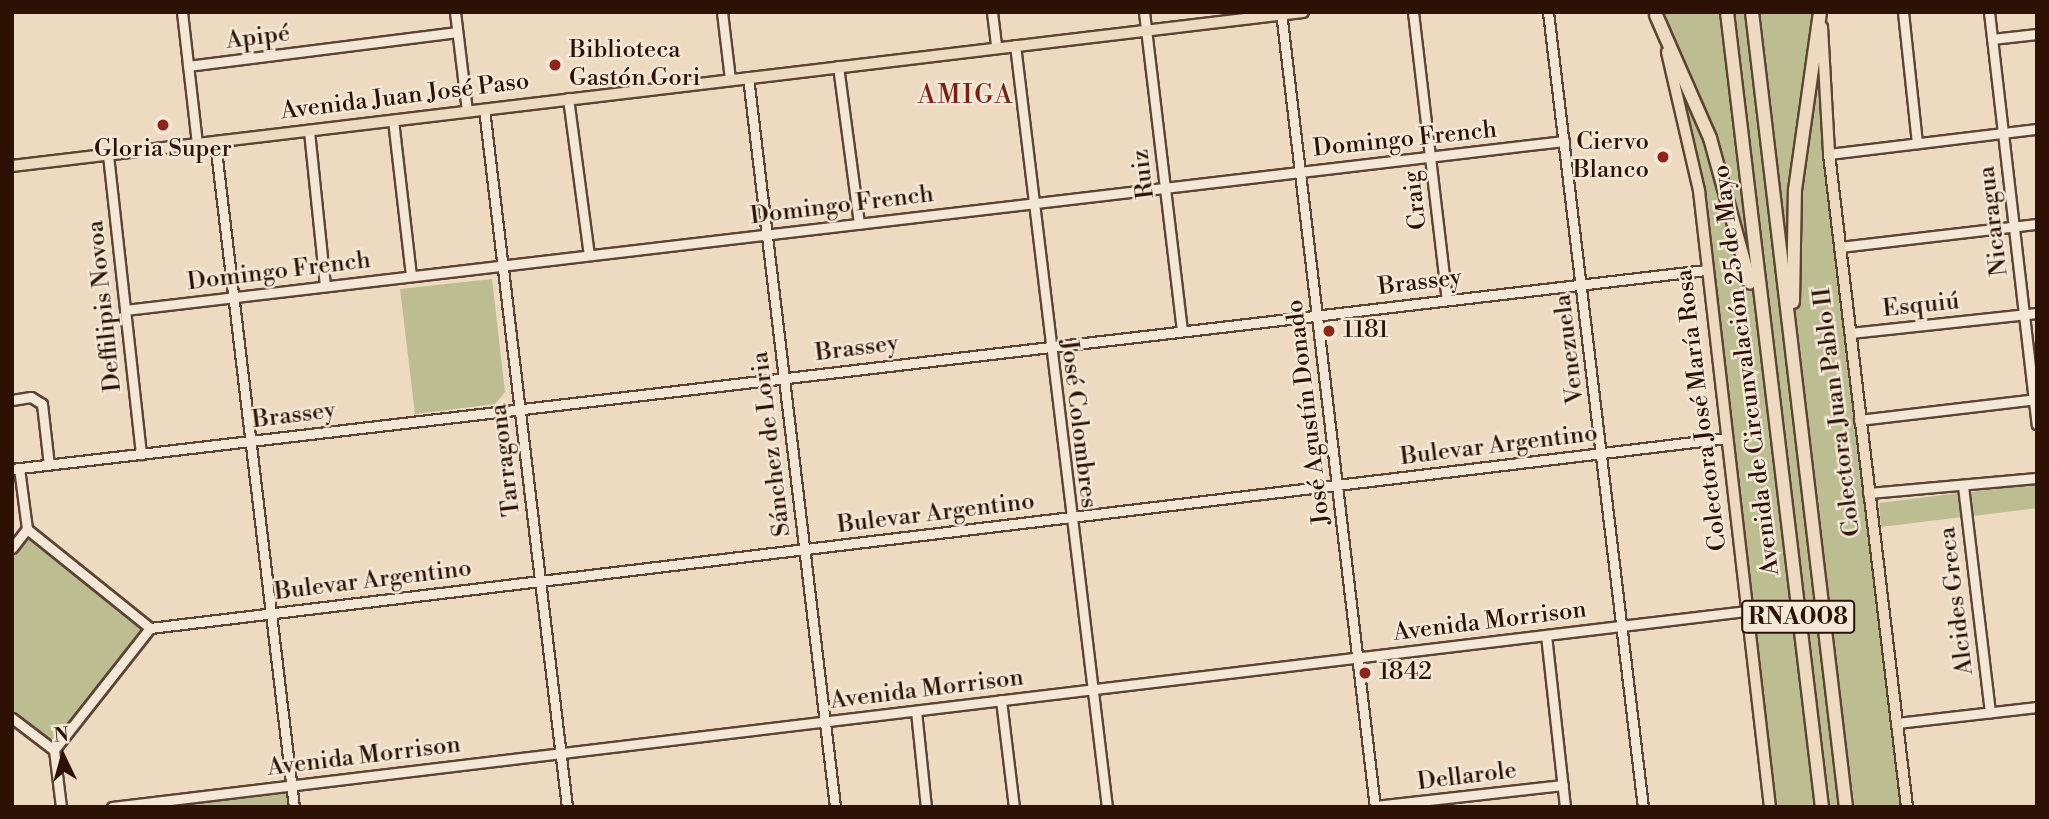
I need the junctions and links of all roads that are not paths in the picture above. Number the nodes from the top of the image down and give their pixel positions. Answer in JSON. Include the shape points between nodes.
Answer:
{"nodes":[{"id":1,"x":182,"y":12,"type":"edge"},
{"id":2,"x":455,"y":12,"type":"edge"},
{"id":3,"x":722,"y":12,"type":"edge"},
{"id":4,"x":992,"y":12,"type":"edge"},
{"id":5,"x":1144,"y":12,"type":"edge"},
{"id":6,"x":1303,"y":12,"type":"edge"},
{"id":7,"x":1413,"y":12,"type":"edge"},
{"id":8,"x":1548,"y":12,"type":"edge"},
{"id":9,"x":1727,"y":12,"type":"edge"},
{"id":10,"x":1752,"y":12,"type":"edge"},
{"id":11,"x":1820,"y":12,"type":"edge"},
{"id":12,"x":1903,"y":12,"type":"edge"},
{"id":13,"x":1989,"y":12,"type":"edge"},
{"id":14,"x":1281,"y":14,"type":"edge"},
{"id":15,"x":1656,"y":14,"type":"edge"},
{"id":16,"x":1146,"y":30,"type":"junction"},
{"id":17,"x":457,"y":32,"type":"junction"},
{"id":18,"x":2037,"y":34,"type":"edge"},
{"id":19,"x":1992,"y":38,"type":"junction"},
{"id":20,"x":1015,"y":45,"type":"junction"},
{"id":21,"x":996,"y":46,"type":"junction"},
{"id":22,"x":188,"y":66,"type":"junction"},
{"id":23,"x":838,"y":66,"type":"junction"},
{"id":24,"x":748,"y":77,"type":"junction"},
{"id":25,"x":730,"y":79,"type":"junction"},
{"id":26,"x":568,"y":99,"type":"junction"},
{"id":27,"x":484,"y":109,"type":"junction"},
{"id":28,"x":467,"y":111,"type":"junction"},
{"id":29,"x":393,"y":120,"type":"junction"},
{"id":30,"x":2037,"y":129,"type":"edge"},
{"id":31,"x":309,"y":131,"type":"junction"},
{"id":32,"x":2003,"y":133,"type":"junction"},
{"id":33,"x":1564,"y":141,"type":"junction"},
{"id":34,"x":215,"y":142,"type":"junction"},
{"id":35,"x":197,"y":144,"type":"junction"},
{"id":36,"x":1917,"y":144,"type":"junction"},
{"id":37,"x":1829,"y":154,"type":"junction"},
{"id":38,"x":108,"y":155,"type":"junction"},
{"id":39,"x":1430,"y":157,"type":"junction"},
{"id":40,"x":12,"y":166,"type":"edge"},
{"id":41,"x":1299,"y":171,"type":"junction"},
{"id":42,"x":1165,"y":188,"type":"junction"},
{"id":43,"x":1032,"y":204,"type":"junction"},
{"id":44,"x":859,"y":224,"type":"junction"},
{"id":45,"x":2037,"y":224,"type":"edge"},
{"id":46,"x":2014,"y":227,"type":"junction"},
{"id":47,"x":767,"y":234,"type":"junction"},
{"id":48,"x":1840,"y":247,"type":"junction"},
{"id":49,"x":589,"y":255,"type":"junction"},
{"id":50,"x":502,"y":265,"type":"junction"},
{"id":51,"x":1707,"y":270,"type":"junction"},
{"id":52,"x":411,"y":276,"type":"junction"},
{"id":53,"x":1582,"y":284,"type":"junction"},
{"id":54,"x":325,"y":286,"type":"junction"},
{"id":55,"x":233,"y":297,"type":"junction"},
{"id":56,"x":1447,"y":300,"type":"junction"},
{"id":57,"x":125,"y":310,"type":"junction"},
{"id":58,"x":2037,"y":313,"type":"edge"},
{"id":59,"x":2024,"y":314,"type":"junction"},
{"id":60,"x":1316,"y":315,"type":"junction"},
{"id":61,"x":1761,"y":328,"type":"junction"},
{"id":62,"x":1182,"y":331,"type":"junction"},
{"id":63,"x":1850,"y":333,"type":"junction"},
{"id":64,"x":1048,"y":346,"type":"junction"},
{"id":65,"x":1794,"y":372,"type":"junction"},
{"id":66,"x":783,"y":377,"type":"junction"},
{"id":67,"x":2035,"y":399,"type":"edge"},
{"id":68,"x":12,"y":400,"type":"edge"},
{"id":69,"x":519,"y":408,"type":"junction"},
{"id":70,"x":1859,"y":421,"type":"junction"},
{"id":71,"x":2037,"y":424,"type":"edge"},
{"id":72,"x":1727,"y":438,"type":"junction"},
{"id":73,"x":249,"y":441,"type":"junction"},
{"id":74,"x":1602,"y":453,"type":"junction"},
{"id":75,"x":141,"y":454,"type":"junction"},
{"id":76,"x":49,"y":465,"type":"junction"},
{"id":77,"x":16,"y":469,"type":"edge"},
{"id":78,"x":2037,"y":478,"type":"edge"},
{"id":79,"x":1336,"y":485,"type":"junction"},
{"id":80,"x":1963,"y":486,"type":"junction"},
{"id":81,"x":1868,"y":493,"type":"junction"},
{"id":82,"x":1070,"y":517,"type":"junction"},
{"id":83,"x":27,"y":529,"type":"junction"},
{"id":84,"x":12,"y":548,"type":"edge"},
{"id":85,"x":804,"y":549,"type":"junction"},
{"id":86,"x":540,"y":581,"type":"junction"},
{"id":87,"x":1747,"y":611,"type":"junction"},
{"id":88,"x":270,"y":613,"type":"junction"},
{"id":89,"x":1621,"y":626,"type":"junction"},
{"id":90,"x":150,"y":628,"type":"junction"},
{"id":91,"x":1546,"y":635,"type":"junction"},
{"id":92,"x":1357,"y":658,"type":"junction"},
{"id":93,"x":1092,"y":690,"type":"junction"},
{"id":94,"x":1001,"y":700,"type":"junction"},
{"id":95,"x":2037,"y":707,"type":"edge"},
{"id":96,"x":916,"y":710,"type":"junction"},
{"id":97,"x":1990,"y":712,"type":"junction"},
{"id":98,"x":12,"y":718,"type":"edge"},
{"id":99,"x":824,"y":721,"type":"junction"},
{"id":100,"x":1897,"y":723,"type":"junction"},
{"id":101,"x":54,"y":750,"type":"junction"},
{"id":102,"x":561,"y":753,"type":"junction"},
{"id":103,"x":292,"y":785,"type":"junction"},
{"id":104,"x":1563,"y":785,"type":"junction"},
{"id":105,"x":61,"y":807,"type":"edge"},
{"id":106,"x":112,"y":807,"type":"edge"},
{"id":107,"x":294,"y":807,"type":"edge"},
{"id":108,"x":567,"y":807,"type":"edge"},
{"id":109,"x":835,"y":807,"type":"edge"},
{"id":110,"x":926,"y":807,"type":"edge"},
{"id":111,"x":1014,"y":807,"type":"edge"},
{"id":112,"x":1107,"y":807,"type":"edge"},
{"id":113,"x":1375,"y":807,"type":"edge"},
{"id":114,"x":1565,"y":807,"type":"edge"},
{"id":115,"x":1643,"y":807,"type":"edge"},
{"id":116,"x":1770,"y":807,"type":"edge"},
{"id":117,"x":1822,"y":807,"type":"edge"},
{"id":118,"x":1846,"y":807,"type":"edge"},
{"id":119,"x":1907,"y":807,"type":"edge"}],
"edges":[{"from":1,"to":22,"type":"street"},
{"from":2,"to":17,"type":"street"},
{"from":3,"to":25,"type":"street"},
{"from":4,"to":21,"type":"street"},
{"from":5,"to":16,"type":"street","name":"Ruiz"},
{"from":6,"to":14,"type":"main road","name":"Avenida Juan José Paso"},
{"from":7,"to":39,"type":"street","name":"Craig"},
{"from":8,"to":33,"type":"street","name":"Venezuela"},
{"from":9,"to":61,"type":"highway","name":"Avenida de Circunvalación 25 de Mayo","number":"RNA008"},
{"from":10,"to":65,"type":"highway","name":"Avenida de Circunvalación 25 de Mayo","number":"RNA008"},
{"from":11,"to":37,"type":"main road","name":"Colectora Juan Pablo II"},
{"from":11,"to":65,"type":"highway","via":[[1791,242]]},
{"from":12,"to":36,"type":"street"},
{"from":13,"to":19,"type":"street","name":"Nicaragua"},
{"from":14,"to":16,"type":"main road","name":"Avenida Juan José Paso"},
{"from":14,"to":41,"type":"street","name":"José Agustín Donado"},
{"from":15,"to":51,"type":"main road","name":"Colectora José María Rosa","via":[[1690,135]]},
{"from":15,"to":61,"type":"highway","via":[[1729,194]]},
{"from":16,"to":20,"type":"main road","name":"Avenida Juan José Paso"},
{"from":16,"to":42,"type":"street","name":"Ruiz"},
{"from":17,"to":22,"type":"street","name":"Apipé"},
{"from":17,"to":28,"type":"street"},
{"from":18,"to":19,"type":"street"},
{"from":19,"to":32,"type":"street","name":"Nicaragua"},
{"from":20,"to":21,"type":"main road","name":"Avenida Juan José Paso"},
{"from":20,"to":43,"type":"street","name":"José Colombres"},
{"from":21,"to":23,"type":"main road","name":"Avenida Juan José Paso"},
{"from":22,"to":35,"type":"street"},
{"from":23,"to":24,"type":"main road","name":"Avenida Juan José Paso"},
{"from":23,"to":44,"type":"street"},
{"from":24,"to":25,"type":"main road","name":"Avenida Juan José Paso"},
{"from":24,"to":47,"type":"street","name":"Sánchez de Loria"},
{"from":25,"to":26,"type":"main road","name":"Avenida Juan José Paso"},
{"from":26,"to":27,"type":"main road","name":"Avenida Juan José Paso"},
{"from":26,"to":49,"type":"street"},
{"from":27,"to":28,"type":"main road","name":"Avenida Juan José Paso"},
{"from":27,"to":50,"type":"street","name":"Tarragona"},
{"from":28,"to":29,"type":"main road","name":"Avenida Juan José Paso"},
{"from":29,"to":31,"type":"main road","name":"Avenida Juan José Paso"},
{"from":29,"to":52,"type":"street"},
{"from":30,"to":32,"type":"street"},
{"from":31,"to":34,"type":"main road","name":"Avenida Juan José Paso"},
{"from":31,"to":54,"type":"street"},
{"from":32,"to":36,"type":"street"},
{"from":32,"to":46,"type":"street","name":"Nicaragua"},
{"from":33,"to":39,"type":"street","name":"Domingo French"},
{"from":33,"to":53,"type":"street","name":"Venezuela"},
{"from":34,"to":35,"type":"main road","name":"Avenida Juan José Paso"},
{"from":34,"to":55,"type":"street"},
{"from":35,"to":38,"type":"main road","name":"Avenida Juan José Paso"},
{"from":36,"to":37,"type":"street"},
{"from":37,"to":48,"type":"main road","name":"Colectora Juan Pablo II"},
{"from":38,"to":40,"type":"main road","name":"Avenida Juan José Paso"},
{"from":38,"to":57,"type":"street","name":"Deffilipis Novoa"},
{"from":39,"to":41,"type":"street","name":"Domingo French"},
{"from":39,"to":56,"type":"street","name":"Craig"},
{"from":41,"to":42,"type":"street","name":"Domingo French"},
{"from":41,"to":60,"type":"street","name":"José Agustín Donado"},
{"from":42,"to":43,"type":"street","name":"Domingo French"},
{"from":42,"to":62,"type":"street","name":"Ruiz"},
{"from":43,"to":44,"type":"street","name":"Domingo French"},
{"from":43,"to":64,"type":"street","name":"José Colombres"},
{"from":44,"to":47,"type":"street","name":"Domingo French"},
{"from":45,"to":46,"type":"street"},
{"from":46,"to":48,"type":"street"},
{"from":46,"to":59,"type":"street","name":"Nicaragua"},
{"from":47,"to":49,"type":"street","name":"Domingo French"},
{"from":47,"to":66,"type":"street","name":"Sánchez de Loria"},
{"from":48,"to":63,"type":"main road","name":"Colectora Juan Pablo II"},
{"from":49,"to":50,"type":"street","name":"Domingo French"},
{"from":50,"to":52,"type":"street","name":"Domingo French"},
{"from":50,"to":69,"type":"street","name":"Tarragona"},
{"from":51,"to":53,"type":"street","name":"Brassey"},
{"from":51,"to":72,"type":"main road","name":"Colectora José María Rosa"},
{"from":52,"to":54,"type":"street","name":"Domingo French"},
{"from":53,"to":56,"type":"street","name":"Brassey"},
{"from":53,"to":74,"type":"street","name":"Venezuela"},
{"from":54,"to":55,"type":"street","name":"Domingo French"},
{"from":55,"to":57,"type":"street","name":"Domingo French"},
{"from":55,"to":73,"type":"street"},
{"from":56,"to":60,"type":"street","name":"Brassey"},
{"from":57,"to":75,"type":"street","name":"Deffilipis Novoa"},
{"from":58,"to":59,"type":"street","name":"Esquiú"},
{"from":59,"to":63,"type":"street","name":"Esquiú"},
{"from":59,"to":67,"type":"street","name":"Nicaragua"},
{"from":60,"to":62,"type":"street","name":"Brassey"},
{"from":60,"to":79,"type":"street","name":"José Agustín Donado"},
{"from":61,"to":117,"type":"highway","name":"Avenida de Circunvalación 25 de Mayo","number":"RNA008"},
{"from":62,"to":64,"type":"street","name":"Brassey"},
{"from":63,"to":70,"type":"main road","name":"Colectora Juan Pablo II"},
{"from":64,"to":66,"type":"street","name":"Brassey"},
{"from":64,"to":82,"type":"street","name":"José Colombres"},
{"from":65,"to":118,"type":"highway","name":"Avenida de Circunvalación 25 de Mayo","number":"RNA008"},
{"from":66,"to":69,"type":"street","name":"Brassey"},
{"from":66,"to":85,"type":"street","name":"Sánchez de Loria"},
{"from":67,"to":70,"type":"street"},
{"from":67,"to":71,"type":"street","name":"Nicaragua"},
{"from":68,"to":76,"type":"street","via":[[31,397],[42,404]]},
{"from":69,"to":73,"type":"street","name":"Brassey"},
{"from":69,"to":86,"type":"street","name":"Tarragona"},
{"from":70,"to":81,"type":"main road","name":"Colectora Juan Pablo II"},
{"from":72,"to":74,"type":"street","name":"Bulevar Argentino"},
{"from":72,"to":87,"type":"main road","name":"Colectora José María Rosa"},
{"from":73,"to":75,"type":"street","name":"Brassey"},
{"from":73,"to":88,"type":"street"},
{"from":74,"to":79,"type":"street","name":"Bulevar Argentino"},
{"from":74,"to":89,"type":"street","name":"Venezuela"},
{"from":75,"to":76,"type":"street","name":"Brassey"},
{"from":76,"to":77,"type":"street","name":"Brassey"},
{"from":77,"to":83,"type":"street"},
{"from":78,"to":80,"type":"street"},
{"from":79,"to":82,"type":"street","name":"Bulevar Argentino"},
{"from":79,"to":92,"type":"street","name":"José Agustín Donado"},
{"from":80,"to":81,"type":"street"},
{"from":80,"to":97,"type":"street","name":"Alcides Greca"},
{"from":81,"to":100,"type":"main road","name":"Colectora Juan Pablo II"},
{"from":82,"to":85,"type":"street","name":"Bulevar Argentino"},
{"from":82,"to":93,"type":"street","name":"José Colombres"},
{"from":83,"to":84,"type":"street"},
{"from":83,"to":90,"type":"street"},
{"from":85,"to":86,"type":"street","name":"Bulevar Argentino"},
{"from":85,"to":99,"type":"street","name":"Sánchez de Loria"},
{"from":86,"to":88,"type":"street","name":"Bulevar Argentino"},
{"from":86,"to":102,"type":"street","name":"Tarragona"},
{"from":87,"to":89,"type":"street","name":"Avenida Morrison"},
{"from":87,"to":116,"type":"main road","name":"Colectora José María Rosa"},
{"from":88,"to":90,"type":"street","name":"Bulevar Argentino"},
{"from":88,"to":103,"type":"street"},
{"from":89,"to":91,"type":"street","name":"Avenida Morrison"},
{"from":89,"to":115,"type":"street","name":"Venezuela"},
{"from":90,"to":101,"type":"street"},
{"from":91,"to":92,"type":"street","name":"Avenida Morrison"},
{"from":91,"to":104,"type":"street"},
{"from":92,"to":93,"type":"street","name":"Avenida Morrison"},
{"from":92,"to":113,"type":"street","name":"José Agustín Donado"},
{"from":93,"to":94,"type":"street","name":"Avenida Morrison"},
{"from":93,"to":112,"type":"street","name":"José Colombres"},
{"from":94,"to":96,"type":"street","name":"Avenida Morrison"},
{"from":94,"to":111,"type":"street"},
{"from":95,"to":97,"type":"street"},
{"from":96,"to":99,"type":"street","name":"Avenida Morrison"},
{"from":96,"to":110,"type":"street"},
{"from":97,"to":100,"type":"street"},
{"from":98,"to":101,"type":"street"},
{"from":99,"to":102,"type":"street","name":"Avenida Morrison"},
{"from":99,"to":109,"type":"street","name":"Sánchez de Loria"},
{"from":100,"to":119,"type":"main road","name":"Colectora Juan Pablo II"},
{"from":101,"to":105,"type":"street"},
{"from":102,"to":103,"type":"street","name":"Avenida Morrison"},
{"from":102,"to":108,"type":"street","name":"Tarragona"},
{"from":103,"to":106,"type":"street","name":"Avenida Morrison"},
{"from":103,"to":107,"type":"street"},
{"from":104,"to":113,"type":"street","name":"Dellarole"},
{"from":104,"to":114,"type":"street"}]}
